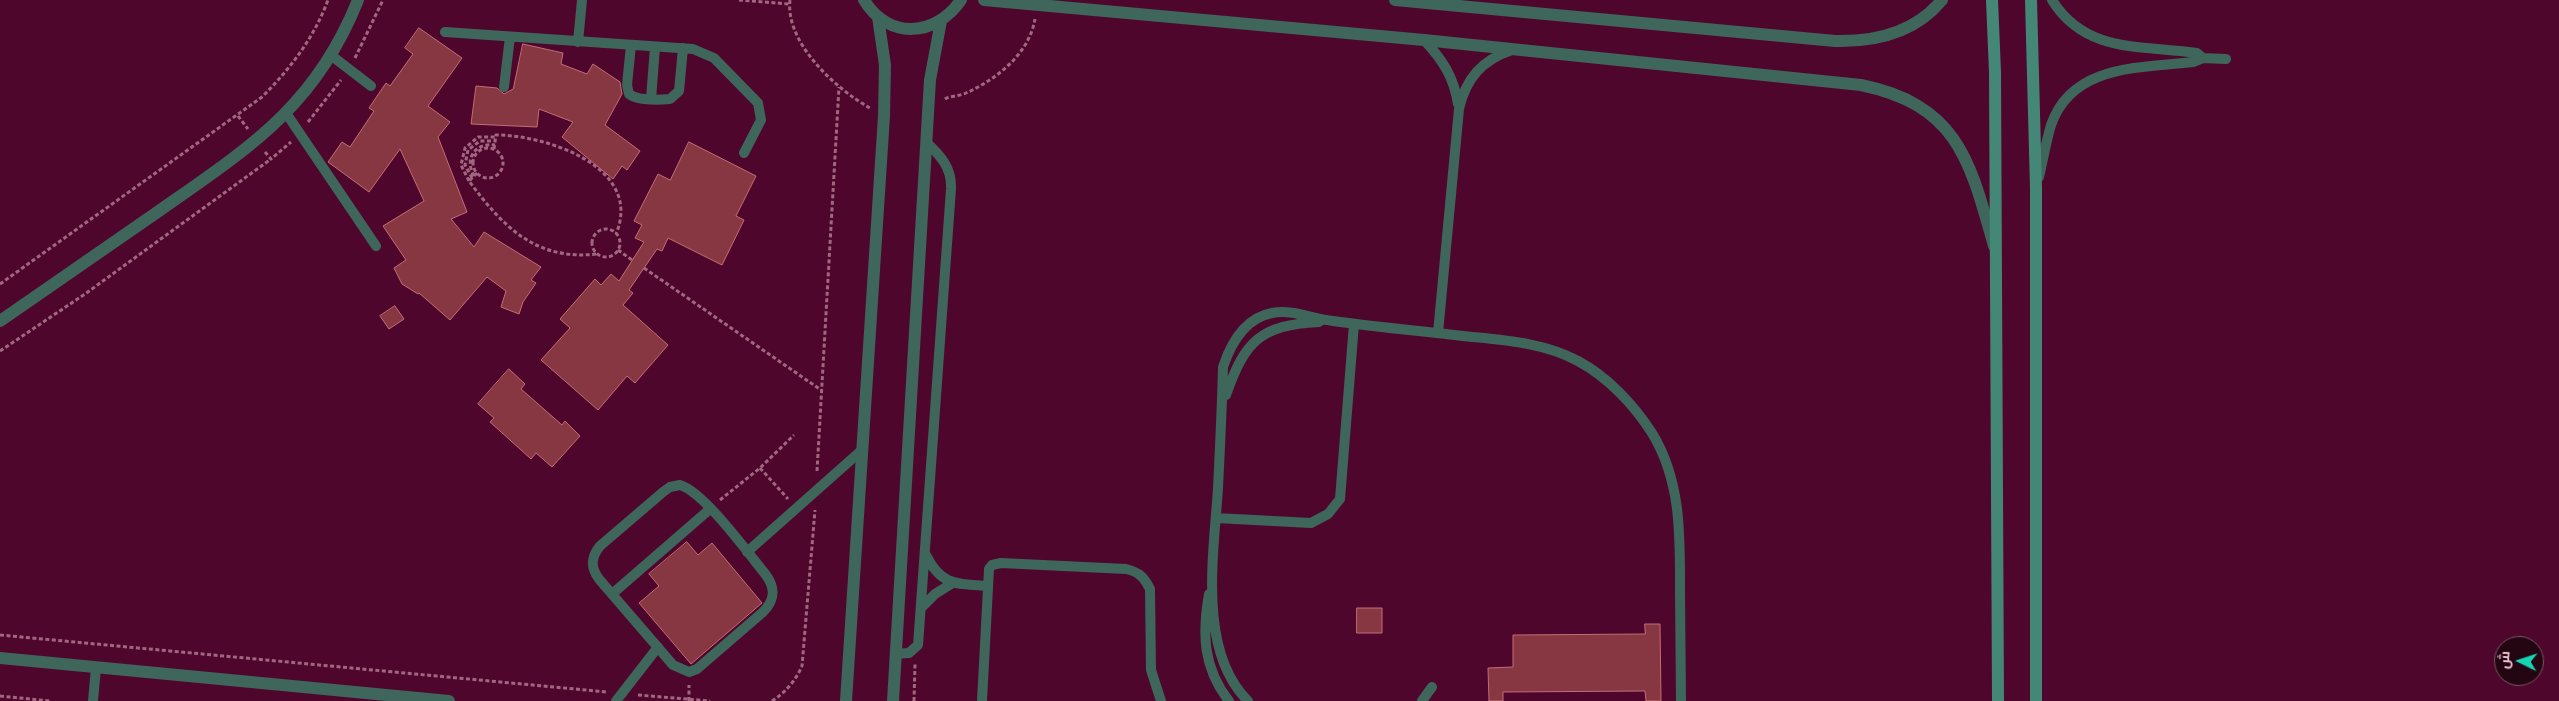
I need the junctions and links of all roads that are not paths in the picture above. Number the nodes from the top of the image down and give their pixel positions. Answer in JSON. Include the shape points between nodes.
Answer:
{"nodes":[{"id":1,"x":358,"y":0,"type":"edge"},
{"id":2,"x":582,"y":0,"type":"edge"},
{"id":3,"x":864,"y":0,"type":"edge"},
{"id":4,"x":961,"y":0,"type":"edge"},
{"id":5,"x":984,"y":0,"type":"edge"},
{"id":6,"x":1395,"y":0,"type":"edge"},
{"id":7,"x":1942,"y":0,"type":"edge"},
{"id":8,"x":1992,"y":0,"type":"edge"},
{"id":9,"x":2031,"y":0,"type":"edge"},
{"id":10,"x":2052,"y":0,"type":"edge"},
{"id":11,"x":878,"y":17,"type":"junction"},
{"id":12,"x":941,"y":21,"type":"junction"},
{"id":13,"x":445,"y":32,"type":"dead end"},
{"id":14,"x":510,"y":37,"type":"junction"},
{"id":15,"x":1424,"y":40,"type":"junction"},
{"id":16,"x":578,"y":42,"type":"junction"},
{"id":17,"x":631,"y":45,"type":"junction"},
{"id":18,"x":655,"y":47,"type":"junction"},
{"id":19,"x":683,"y":48,"type":"junction"},
{"id":20,"x":1513,"y":50,"type":"junction"},
{"id":21,"x":332,"y":56,"type":"junction"},
{"id":22,"x":2203,"y":58,"type":"junction"},
{"id":23,"x":2226,"y":59,"type":"dead end"},
{"id":24,"x":371,"y":86,"type":"dead end"},
{"id":25,"x":504,"y":88,"type":"dead end"},
{"id":26,"x":651,"y":99,"type":"junction"},
{"id":27,"x":1459,"y":109,"type":"junction"},
{"id":28,"x":286,"y":113,"type":"junction"},
{"id":29,"x":926,"y":142,"type":"junction"},
{"id":30,"x":744,"y":153,"type":"dead end"},
{"id":31,"x":2036,"y":188,"type":"junction"},
{"id":32,"x":376,"y":246,"type":"dead end"},
{"id":33,"x":1996,"y":253,"type":"junction"},
{"id":34,"x":0,"y":321,"type":"edge"},
{"id":35,"x":1330,"y":321,"type":"junction"},
{"id":36,"x":1354,"y":324,"type":"junction"},
{"id":37,"x":1438,"y":333,"type":"junction"},
{"id":38,"x":1223,"y":401,"type":"junction"},
{"id":39,"x":862,"y":450,"type":"junction"},
{"id":40,"x":710,"y":508,"type":"junction"},
{"id":41,"x":1216,"y":518,"type":"junction"},
{"id":42,"x":747,"y":552,"type":"junction"},
{"id":43,"x":925,"y":554,"type":"junction"},
{"id":44,"x":1212,"y":573,"type":"junction"},
{"id":45,"x":951,"y":584,"type":"junction"},
{"id":46,"x":988,"y":586,"type":"junction"},
{"id":47,"x":612,"y":594,"type":"junction"},
{"id":48,"x":921,"y":608,"type":"junction"},
{"id":49,"x":658,"y":647,"type":"junction"},
{"id":50,"x":895,"y":654,"type":"junction"},
{"id":51,"x":0,"y":658,"type":"edge"},
{"id":52,"x":96,"y":668,"type":"junction"},
{"id":53,"x":847,"y":686,"type":"junction"},
{"id":54,"x":1432,"y":687,"type":"dead end"},
{"id":55,"x":619,"y":697,"type":"edge"},
{"id":56,"x":373,"y":698,"type":"edge"},
{"id":57,"x":94,"y":701,"type":"edge"},
{"id":58,"x":449,"y":701,"type":"edge"},
{"id":59,"x":836,"y":701,"type":"edge"},
{"id":60,"x":846,"y":701,"type":"edge"},
{"id":61,"x":893,"y":701,"type":"edge"},
{"id":62,"x":982,"y":701,"type":"edge"},
{"id":63,"x":1161,"y":701,"type":"edge"},
{"id":64,"x":1229,"y":701,"type":"edge"},
{"id":65,"x":1248,"y":701,"type":"edge"},
{"id":66,"x":1422,"y":701,"type":"edge"},
{"id":67,"x":1681,"y":701,"type":"edge"},
{"id":68,"x":1998,"y":701,"type":"edge"},
{"id":69,"x":2036,"y":701,"type":"edge"}],
"edges":[{"from":1,"to":21,"type":"street"},
{"from":2,"to":16,"type":"lane"},
{"from":3,"to":11,"type":"street"},
{"from":4,"to":12,"type":"street"},
{"from":5,"to":15,"type":"street"},
{"from":6,"to":7,"type":"street","via":[[1863,42],[1890,36],[1916,23]]},
{"from":8,"to":33,"type":"main road"},
{"from":9,"to":31,"type":"main road"},
{"from":10,"to":22,"type":"lane","via":[[2070,23],[2101,41],[2197,53]]},
{"from":11,"to":12,"type":"street","via":[[893,26],[909,29],[926,28]]},
{"from":11,"to":39,"type":"street","via":[[885,65],[884,116]]},
{"from":12,"to":29,"type":"street","via":[[931,65]]},
{"from":13,"to":14,"type":"lane"},
{"from":14,"to":16,"type":"lane"},
{"from":14,"to":25,"type":"lane"},
{"from":15,"to":20,"type":"street"},
{"from":15,"to":27,"type":"lane","via":[[1445,64]]},
{"from":16,"to":17,"type":"lane"},
{"from":17,"to":18,"type":"lane"},
{"from":17,"to":26,"type":"lane","via":[[627,89],[633,97]]},
{"from":18,"to":19,"type":"lane"},
{"from":18,"to":26,"type":"lane"},
{"from":19,"to":26,"type":"lane","via":[[679,91],[670,99]]},
{"from":19,"to":30,"type":"lane","via":[[704,52],[714,58],[758,103],[761,120]]},
{"from":20,"to":27,"type":"lane","via":[[1482,64],[1463,92]]},
{"from":20,"to":33,"type":"street","via":[[1861,85],[1907,98],[1934,116],[1961,149],[1973,172]]},
{"from":21,"to":24,"type":"lane"},
{"from":21,"to":28,"type":"street"},
{"from":22,"to":23,"type":"lane"},
{"from":22,"to":31,"type":"lane","via":[[2098,75],[2078,86],[2062,103],[2052,123]]},
{"from":27,"to":37,"type":"lane"},
{"from":28,"to":32,"type":"lane"},
{"from":28,"to":34,"type":"street","via":[[236,157]]},
{"from":29,"to":43,"type":"lane","via":[[946,163],[952,180]]},
{"from":29,"to":50,"type":"street"},
{"from":31,"to":69,"type":"main road"},
{"from":33,"to":68,"type":"main road"},
{"from":35,"to":36,"type":"lane"},
{"from":35,"to":38,"type":"lane","via":[[1287,324],[1256,340],[1244,352]]},
{"from":35,"to":38,"type":"lane","via":[[1289,312],[1271,313],[1254,321],[1229,349],[1223,367]]},
{"from":36,"to":37,"type":"lane"},
{"from":36,"to":41,"type":"lane","via":[[1340,499],[1328,514],[1311,523]]},
{"from":37,"to":67,"type":"lane","via":[[1548,348],[1579,361],[1607,380],[1652,433],[1668,466],[1677,500]]},
{"from":38,"to":41,"type":"lane"},
{"from":39,"to":42,"type":"lane"},
{"from":39,"to":53,"type":"street"},
{"from":40,"to":42,"type":"lane"},
{"from":40,"to":47,"type":"lane"},
{"from":40,"to":47,"type":"lane","via":[[689,488],[680,485],[670,487],[600,546],[594,553],[593,571]]},
{"from":41,"to":44,"type":"lane"},
{"from":42,"to":49,"type":"lane","via":[[772,583],[774,594],[767,608],[697,670],[680,670]]},
{"from":43,"to":45,"type":"lane","via":[[935,571]]},
{"from":43,"to":48,"type":"lane"},
{"from":44,"to":64,"type":"lane","via":[[1204,634],[1206,654],[1211,672]]},
{"from":44,"to":65,"type":"lane","via":[[1215,631],[1220,651],[1230,675]]},
{"from":45,"to":46,"type":"lane"},
{"from":45,"to":48,"type":"lane"},
{"from":46,"to":62,"type":"lane"},
{"from":46,"to":63,"type":"lane","via":[[990,569],[996,563],[1136,572],[1150,589],[1152,670]]},
{"from":47,"to":49,"type":"lane"},
{"from":48,"to":50,"type":"lane","via":[[918,645],[909,653]]},
{"from":49,"to":55,"type":"lane"},
{"from":50,"to":61,"type":"street"},
{"from":51,"to":52,"type":"street"},
{"from":52,"to":56,"type":"street"},
{"from":52,"to":57,"type":"lane"},
{"from":53,"to":59,"type":"street"},
{"from":53,"to":60,"type":"street"},
{"from":54,"to":66,"type":"lane"},
{"from":56,"to":58,"type":"street"}]}
